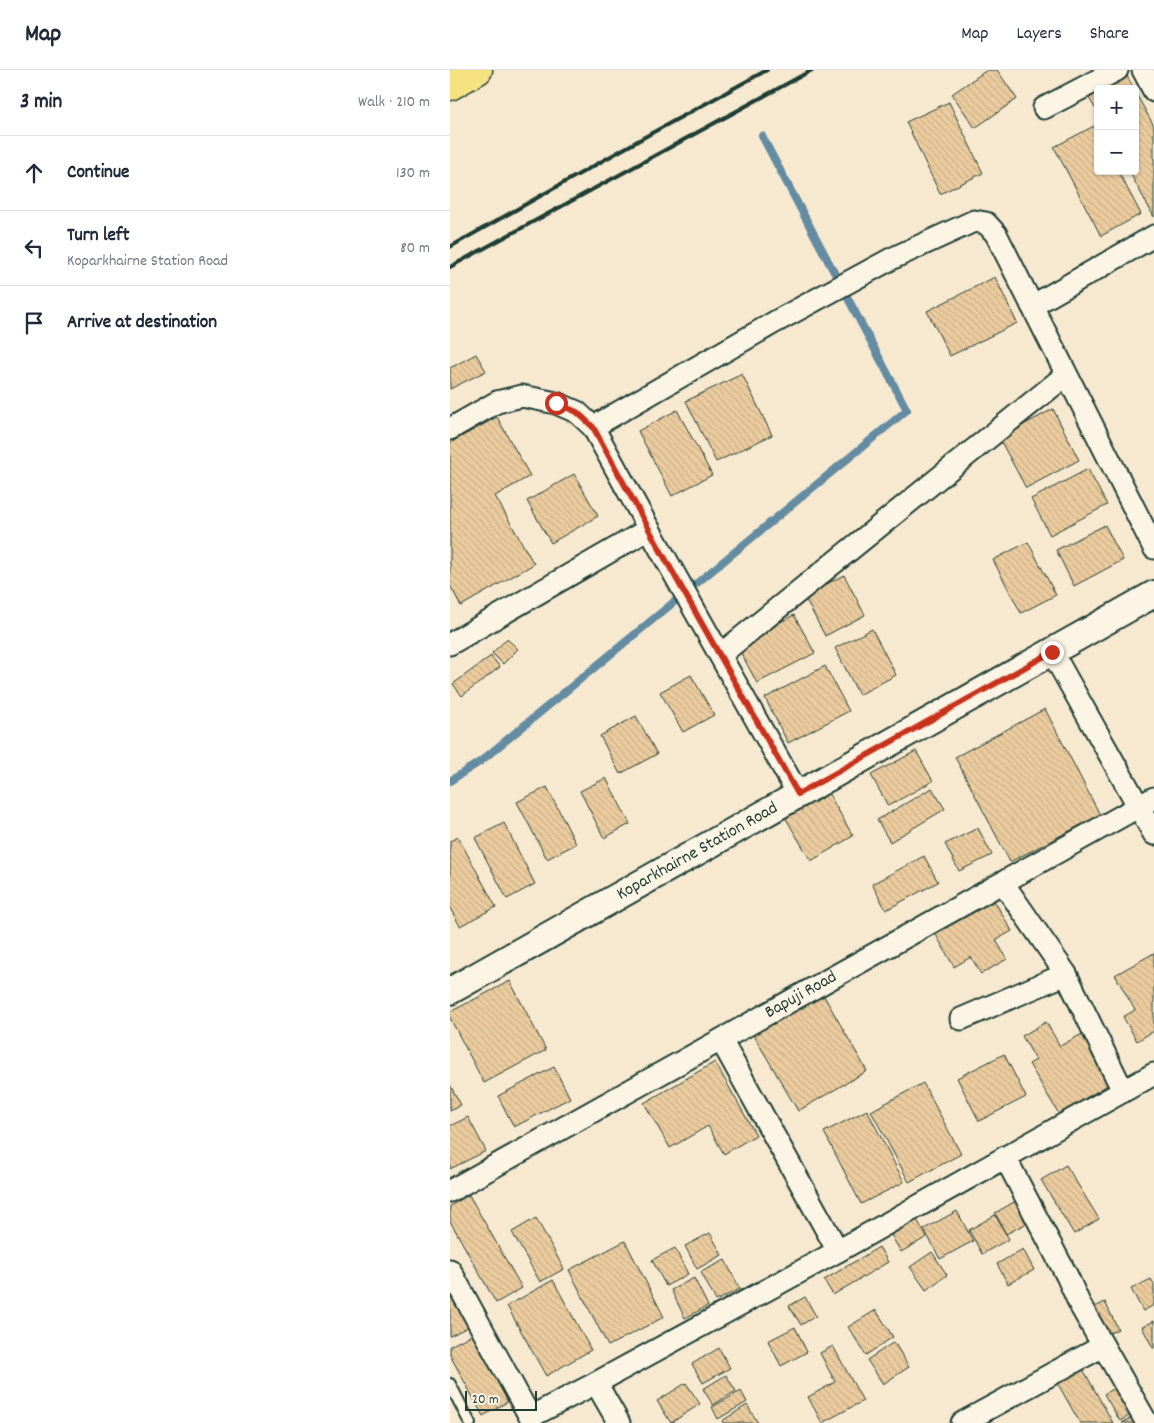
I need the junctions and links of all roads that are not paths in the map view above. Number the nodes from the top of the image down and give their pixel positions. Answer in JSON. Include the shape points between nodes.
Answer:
{"nodes":[{"id":1,"x":1117,"y":70,"type":"edge"},
{"id":2,"x":1143,"y":70,"type":"edge"},
{"id":3,"x":1154,"y":91,"type":"edge"},
{"id":4,"x":1044,"y":108,"type":"dead end"},
{"id":5,"x":1154,"y":236,"type":"edge"},
{"id":6,"x":1032,"y":306,"type":"junction"},
{"id":7,"x":1066,"y":375,"type":"junction"},
{"id":8,"x":593,"y":427,"type":"junction"},
{"id":9,"x":450,"y":429,"type":"edge"},
{"id":10,"x":648,"y":530,"type":"junction"},
{"id":11,"x":1154,"y":548,"type":"edge"},
{"id":12,"x":1154,"y":594,"type":"edge"},
{"id":13,"x":450,"y":644,"type":"edge"},
{"id":14,"x":1052,"y":652,"type":"junction"},
{"id":15,"x":720,"y":655,"type":"junction"},
{"id":16,"x":798,"y":794,"type":"junction"},
{"id":17,"x":1146,"y":803,"type":"edge"},
{"id":18,"x":1154,"y":834,"type":"edge"},
{"id":19,"x":1003,"y":883,"type":"junction"},
{"id":20,"x":1066,"y":974,"type":"junction"},
{"id":21,"x":450,"y":991,"type":"edge"},
{"id":22,"x":961,"y":1019,"type":"dead end"},
{"id":23,"x":721,"y":1040,"type":"junction"},
{"id":24,"x":1154,"y":1074,"type":"edge"},
{"id":25,"x":1123,"y":1091,"type":"junction"},
{"id":26,"x":1005,"y":1157,"type":"junction"},
{"id":27,"x":450,"y":1191,"type":"edge"},
{"id":28,"x":838,"y":1251,"type":"junction"},
{"id":29,"x":450,"y":1270,"type":"edge"},
{"id":30,"x":1103,"y":1346,"type":"junction"},
{"id":31,"x":450,"y":1384,"type":"edge"},
{"id":32,"x":596,"y":1384,"type":"junction"},
{"id":33,"x":524,"y":1420,"type":"edge"},
{"id":34,"x":470,"y":1423,"type":"edge"},
{"id":35,"x":619,"y":1423,"type":"edge"},
{"id":36,"x":962,"y":1423,"type":"edge"},
{"id":37,"x":1147,"y":1423,"type":"edge"}],
"edges":[{"from":1,"to":4,"type":"street"},
{"from":2,"to":3,"type":"street"},
{"from":5,"to":6,"type":"street"},
{"from":6,"to":7,"type":"street"},
{"from":6,"to":8,"type":"street","via":[[996,234],[986,223],[974,221],[891,259]]},
{"from":7,"to":11,"type":"street"},
{"from":7,"to":15,"type":"street"},
{"from":8,"to":9,"type":"street","via":[[577,412],[556,403],[522,396],[497,402]]},
{"from":8,"to":10,"type":"street"},
{"from":10,"to":13,"type":"street"},
{"from":10,"to":15,"type":"street"},
{"from":12,"to":14,"type":"street","name":"Koparkhairne Station Road"},
{"from":14,"to":16,"type":"street","name":"Koparkhairne Station Road"},
{"from":14,"to":17,"type":"street"},
{"from":15,"to":16,"type":"street"},
{"from":16,"to":21,"type":"street","name":"Koparkhairne Station Road"},
{"from":17,"to":18,"type":"street"},
{"from":17,"to":19,"type":"street","name":"Bapuji Road"},
{"from":19,"to":20,"type":"street"},
{"from":19,"to":23,"type":"street","name":"Bapuji Road"},
{"from":20,"to":22,"type":"street"},
{"from":20,"to":25,"type":"street"},
{"from":23,"to":27,"type":"street","name":"Bapuji Road"},
{"from":23,"to":28,"type":"street"},
{"from":24,"to":25,"type":"street"},
{"from":25,"to":26,"type":"street"},
{"from":26,"to":28,"type":"street"},
{"from":26,"to":30,"type":"street"},
{"from":28,"to":32,"type":"street"},
{"from":29,"to":33,"type":"street"},
{"from":30,"to":36,"type":"street"},
{"from":30,"to":37,"type":"street"},
{"from":31,"to":34,"type":"lane"},
{"from":32,"to":33,"type":"street"},
{"from":32,"to":35,"type":"street"}]}
